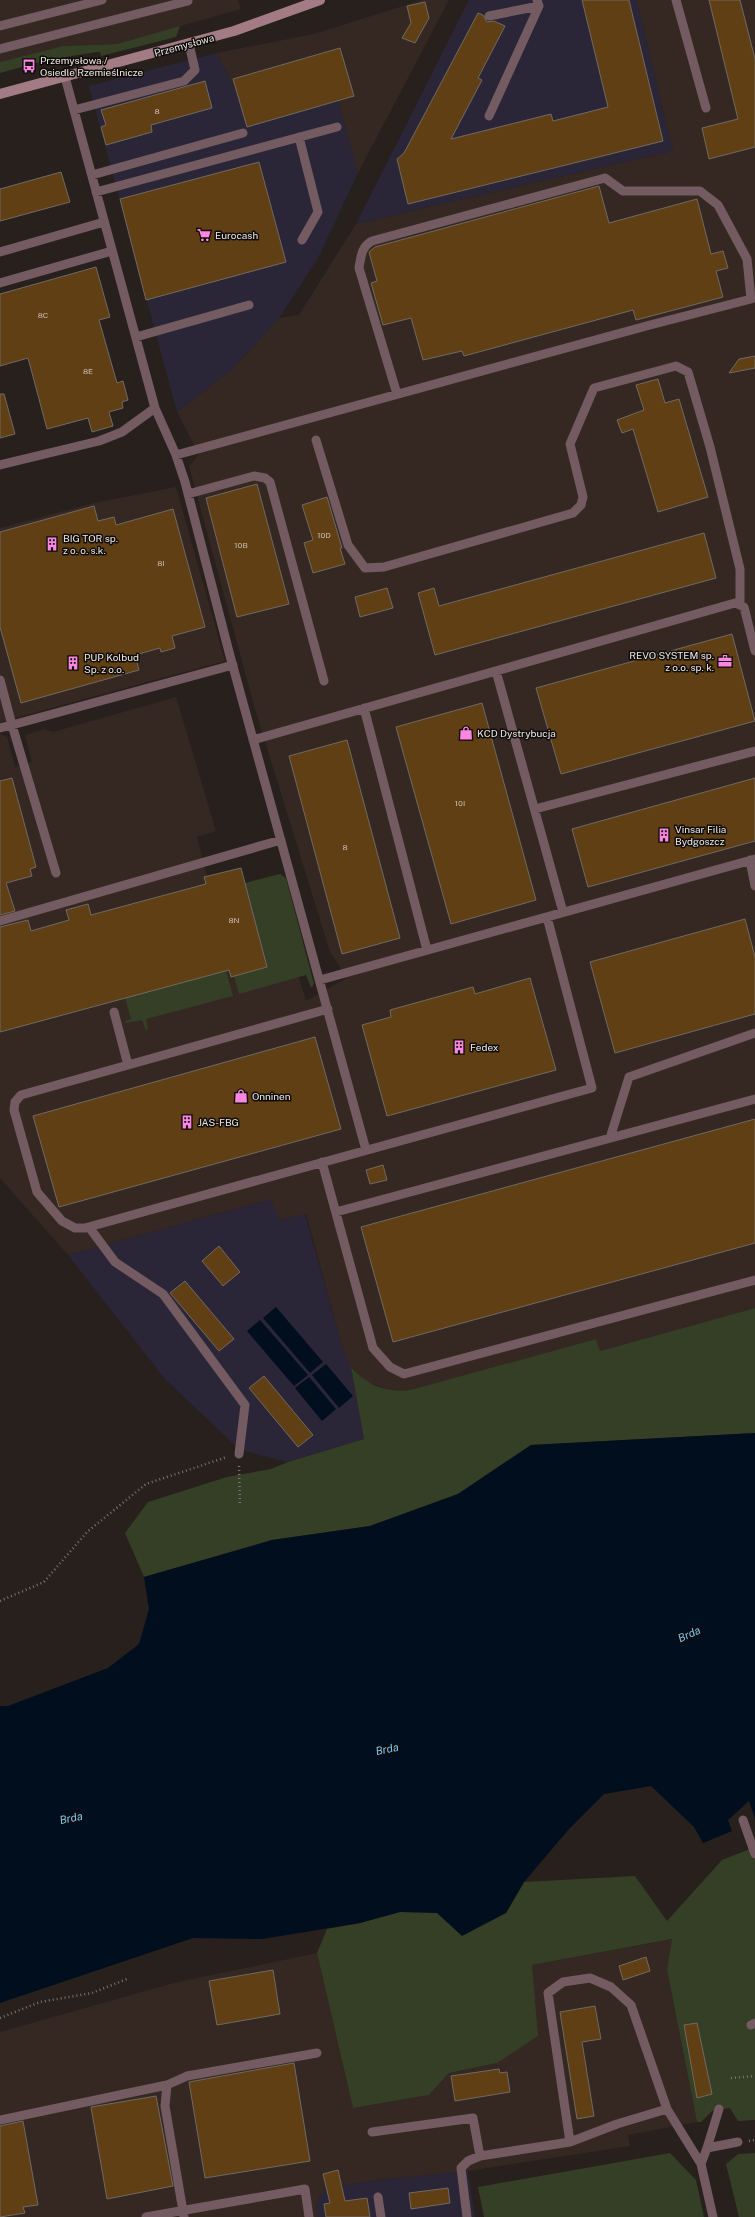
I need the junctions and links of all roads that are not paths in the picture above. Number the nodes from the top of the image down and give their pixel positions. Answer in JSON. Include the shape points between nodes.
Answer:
{"nodes":[{"id":1,"x":102,"y":0,"type":"edge"},
{"id":2,"x":320,"y":0,"type":"edge"},
{"id":3,"x":676,"y":0,"type":"edge"},
{"id":4,"x":188,"y":1,"type":"dead end"},
{"id":5,"x":538,"y":3,"type":"edge"},
{"id":6,"x":163,"y":4,"type":"edge"},
{"id":7,"x":489,"y":16,"type":"dead end"},
{"id":8,"x":0,"y":26,"type":"edge"},
{"id":9,"x":188,"y":44,"type":"junction"},
{"id":10,"x":0,"y":49,"type":"edge"},
{"id":11,"x":65,"y":77,"type":"junction"},
{"id":12,"x":0,"y":94,"type":"edge"},
{"id":13,"x":706,"y":108,"type":"dead end"},
{"id":14,"x":74,"y":110,"type":"junction"},
{"id":15,"x":489,"y":116,"type":"dead end"},
{"id":16,"x":337,"y":127,"type":"dead end"},
{"id":17,"x":243,"y":133,"type":"dead end"},
{"id":18,"x":298,"y":137,"type":"junction"},
{"id":19,"x":92,"y":175,"type":"junction"},
{"id":20,"x":96,"y":192,"type":"junction"},
{"id":21,"x":104,"y":222,"type":"junction"},
{"id":22,"x":302,"y":240,"type":"dead end"},
{"id":23,"x":112,"y":251,"type":"junction"},
{"id":24,"x":0,"y":252,"type":"edge"},
{"id":25,"x":0,"y":283,"type":"edge"},
{"id":26,"x":249,"y":305,"type":"dead end"},
{"id":27,"x":136,"y":337,"type":"junction"},
{"id":28,"x":397,"y":394,"type":"junction"},
{"id":29,"x":154,"y":408,"type":"junction"},
{"id":30,"x":316,"y":440,"type":"dead end"},
{"id":31,"x":176,"y":455,"type":"junction"},
{"id":32,"x":0,"y":465,"type":"edge"},
{"id":33,"x":188,"y":494,"type":"junction"},
{"id":34,"x":740,"y":604,"type":"junction"},
{"id":35,"x":755,"y":651,"type":"edge"},
{"id":36,"x":233,"y":665,"type":"junction"},
{"id":37,"x":496,"y":671,"type":"junction"},
{"id":38,"x":0,"y":680,"type":"edge"},
{"id":39,"x":324,"y":681,"type":"dead end"},
{"id":40,"x":364,"y":708,"type":"junction"},
{"id":41,"x":12,"y":725,"type":"junction"},
{"id":42,"x":0,"y":728,"type":"edge"},
{"id":43,"x":253,"y":740,"type":"junction"},
{"id":44,"x":755,"y":751,"type":"edge"},
{"id":45,"x":535,"y":810,"type":"junction"},
{"id":46,"x":281,"y":840,"type":"junction"},
{"id":47,"x":752,"y":859,"type":"edge"},
{"id":48,"x":56,"y":873,"type":"dead end"},
{"id":49,"x":755,"y":886,"type":"edge"},
{"id":50,"x":563,"y":912,"type":"junction"},
{"id":51,"x":546,"y":917,"type":"junction"},
{"id":52,"x":0,"y":921,"type":"edge"},
{"id":53,"x":427,"y":950,"type":"junction"},
{"id":54,"x":320,"y":980,"type":"junction"},
{"id":55,"x":328,"y":1010,"type":"junction"},
{"id":56,"x":114,"y":1012,"type":"dead end"},
{"id":57,"x":755,"y":1033,"type":"edge"},
{"id":58,"x":128,"y":1065,"type":"junction"},
{"id":59,"x":755,"y":1099,"type":"edge"},
{"id":60,"x":610,"y":1138,"type":"junction"},
{"id":61,"x":366,"y":1150,"type":"junction"},
{"id":62,"x":322,"y":1162,"type":"junction"},
{"id":63,"x":336,"y":1212,"type":"junction"},
{"id":64,"x":89,"y":1227,"type":"junction"},
{"id":65,"x":755,"y":1280,"type":"edge"},
{"id":66,"x":239,"y":1454,"type":"road end"},
{"id":67,"x":743,"y":1820,"type":"dead end"},
{"id":68,"x":755,"y":1854,"type":"edge"},
{"id":69,"x":317,"y":2053,"type":"dead end"},
{"id":70,"x":167,"y":2085,"type":"junction"},
{"id":71,"x":667,"y":2109,"type":"junction"},
{"id":72,"x":719,"y":2109,"type":"dead end"},
{"id":73,"x":0,"y":2120,"type":"edge"},
{"id":74,"x":372,"y":2132,"type":"dead end"},
{"id":75,"x":570,"y":2142,"type":"junction"},
{"id":76,"x":738,"y":2142,"type":"dead end"},
{"id":77,"x":707,"y":2148,"type":"junction"},
{"id":78,"x":480,"y":2156,"type":"junction"},
{"id":79,"x":700,"y":2164,"type":"junction"},
{"id":80,"x":378,"y":2197,"type":"dead end"},
{"id":81,"x":184,"y":2214,"type":"edge"},
{"id":82,"x":146,"y":2217,"type":"edge"},
{"id":83,"x":310,"y":2217,"type":"edge"},
{"id":84,"x":382,"y":2217,"type":"edge"},
{"id":85,"x":467,"y":2217,"type":"edge"},
{"id":86,"x":713,"y":2217,"type":"edge"}],
"edges":[{"from":1,"to":8,"type":"lane"},
{"from":2,"to":9,"type":"street","name":"Przemysłowa","via":[[256,24]]},
{"from":3,"to":13,"type":"lane"},
{"from":4,"to":6,"type":"lane"},
{"from":5,"to":7,"type":"lane"},
{"from":5,"to":15,"type":"lane"},
{"from":6,"to":10,"type":"lane"},
{"from":9,"to":11,"type":"street","name":"Przemysłowa"},
{"from":9,"to":14,"type":"lane","via":[[195,70],[184,80]]},
{"from":11,"to":12,"type":"street","name":"Przemysłowa"},
{"from":11,"to":14,"type":"lane"},
{"from":14,"to":19,"type":"lane"},
{"from":16,"to":18,"type":"lane"},
{"from":17,"to":19,"type":"lane"},
{"from":18,"to":20,"type":"lane"},
{"from":18,"to":22,"type":"lane","via":[[318,212]]},
{"from":19,"to":20,"type":"lane"},
{"from":20,"to":21,"type":"lane"},
{"from":21,"to":23,"type":"lane"},
{"from":21,"to":24,"type":"lane"},
{"from":23,"to":25,"type":"lane"},
{"from":23,"to":27,"type":"lane"},
{"from":26,"to":27,"type":"lane"},
{"from":27,"to":29,"type":"lane"},
{"from":28,"to":28,"type":"lane","via":[[751,300],[748,258],[718,205],[700,191],[623,191],[605,178],[372,241],[363,250],[360,268]]},
{"from":28,"to":31,"type":"lane"},
{"from":29,"to":31,"type":"lane"},
{"from":29,"to":32,"type":"lane","via":[[122,432],[99,441]]},
{"from":30,"to":34,"type":"lane","via":[[348,545],[365,568],[384,566],[573,513],[581,505],[583,497],[570,444],[594,388],[676,366],[688,372],[710,447],[740,569]]},
{"from":31,"to":33,"type":"lane"},
{"from":33,"to":36,"type":"lane"},
{"from":33,"to":39,"type":"lane","via":[[254,476],[270,482]]},
{"from":34,"to":35,"type":"lane","via":[[744,607]]},
{"from":34,"to":37,"type":"lane","via":[[735,603]]},
{"from":36,"to":41,"type":"lane"},
{"from":36,"to":43,"type":"lane"},
{"from":37,"to":40,"type":"lane"},
{"from":37,"to":45,"type":"lane"},
{"from":38,"to":41,"type":"lane"},
{"from":40,"to":43,"type":"lane"},
{"from":40,"to":53,"type":"lane"},
{"from":41,"to":42,"type":"lane"},
{"from":41,"to":48,"type":"lane"},
{"from":43,"to":46,"type":"lane"},
{"from":44,"to":45,"type":"lane"},
{"from":45,"to":50,"type":"lane"},
{"from":46,"to":52,"type":"lane"},
{"from":46,"to":54,"type":"lane"},
{"from":47,"to":49,"type":"lane"},
{"from":47,"to":50,"type":"lane"},
{"from":50,"to":51,"type":"lane"},
{"from":51,"to":53,"type":"lane"},
{"from":51,"to":61,"type":"lane","via":[[592,1088]]},
{"from":53,"to":54,"type":"lane"},
{"from":54,"to":55,"type":"lane"},
{"from":55,"to":58,"type":"lane"},
{"from":55,"to":61,"type":"lane"},
{"from":56,"to":58,"type":"lane"},
{"from":57,"to":60,"type":"lane","via":[[629,1077]]},
{"from":58,"to":64,"type":"lane","via":[[30,1092],[21,1095],[15,1102],[14,1110],[37,1192],[62,1221],[75,1228]]},
{"from":59,"to":60,"type":"lane"},
{"from":60,"to":63,"type":"lane"},
{"from":61,"to":62,"type":"lane"},
{"from":62,"to":63,"type":"lane"},
{"from":62,"to":64,"type":"lane"},
{"from":63,"to":65,"type":"lane","via":[[373,1348],[390,1367],[404,1374]]},
{"from":64,"to":66,"type":"lane","via":[[115,1262],[163,1294],[245,1405]]},
{"from":67,"to":68,"type":"lane"},
{"from":69,"to":70,"type":"lane","via":[[187,2076]]},
{"from":70,"to":73,"type":"lane"},
{"from":70,"to":81,"type":"lane","via":[[165,2106]]},
{"from":71,"to":75,"type":"lane"},
{"from":71,"to":75,"type":"lane","via":[[631,2005],[612,1987],[590,1978],[563,1982],[548,1993]]},
{"from":71,"to":79,"type":"lane"},
{"from":72,"to":77,"type":"lane"},
{"from":74,"to":78,"type":"lane","via":[[472,2118]]},
{"from":75,"to":78,"type":"lane"},
{"from":76,"to":77,"type":"lane"},
{"from":77,"to":79,"type":"lane"},
{"from":78,"to":85,"type":"lane","via":[[468,2161],[461,2168]]},
{"from":79,"to":86,"type":"lane"},
{"from":80,"to":84,"type":"lane"},
{"from":81,"to":82,"type":"lane"},
{"from":81,"to":83,"type":"lane","via":[[304,2189]]}]}
